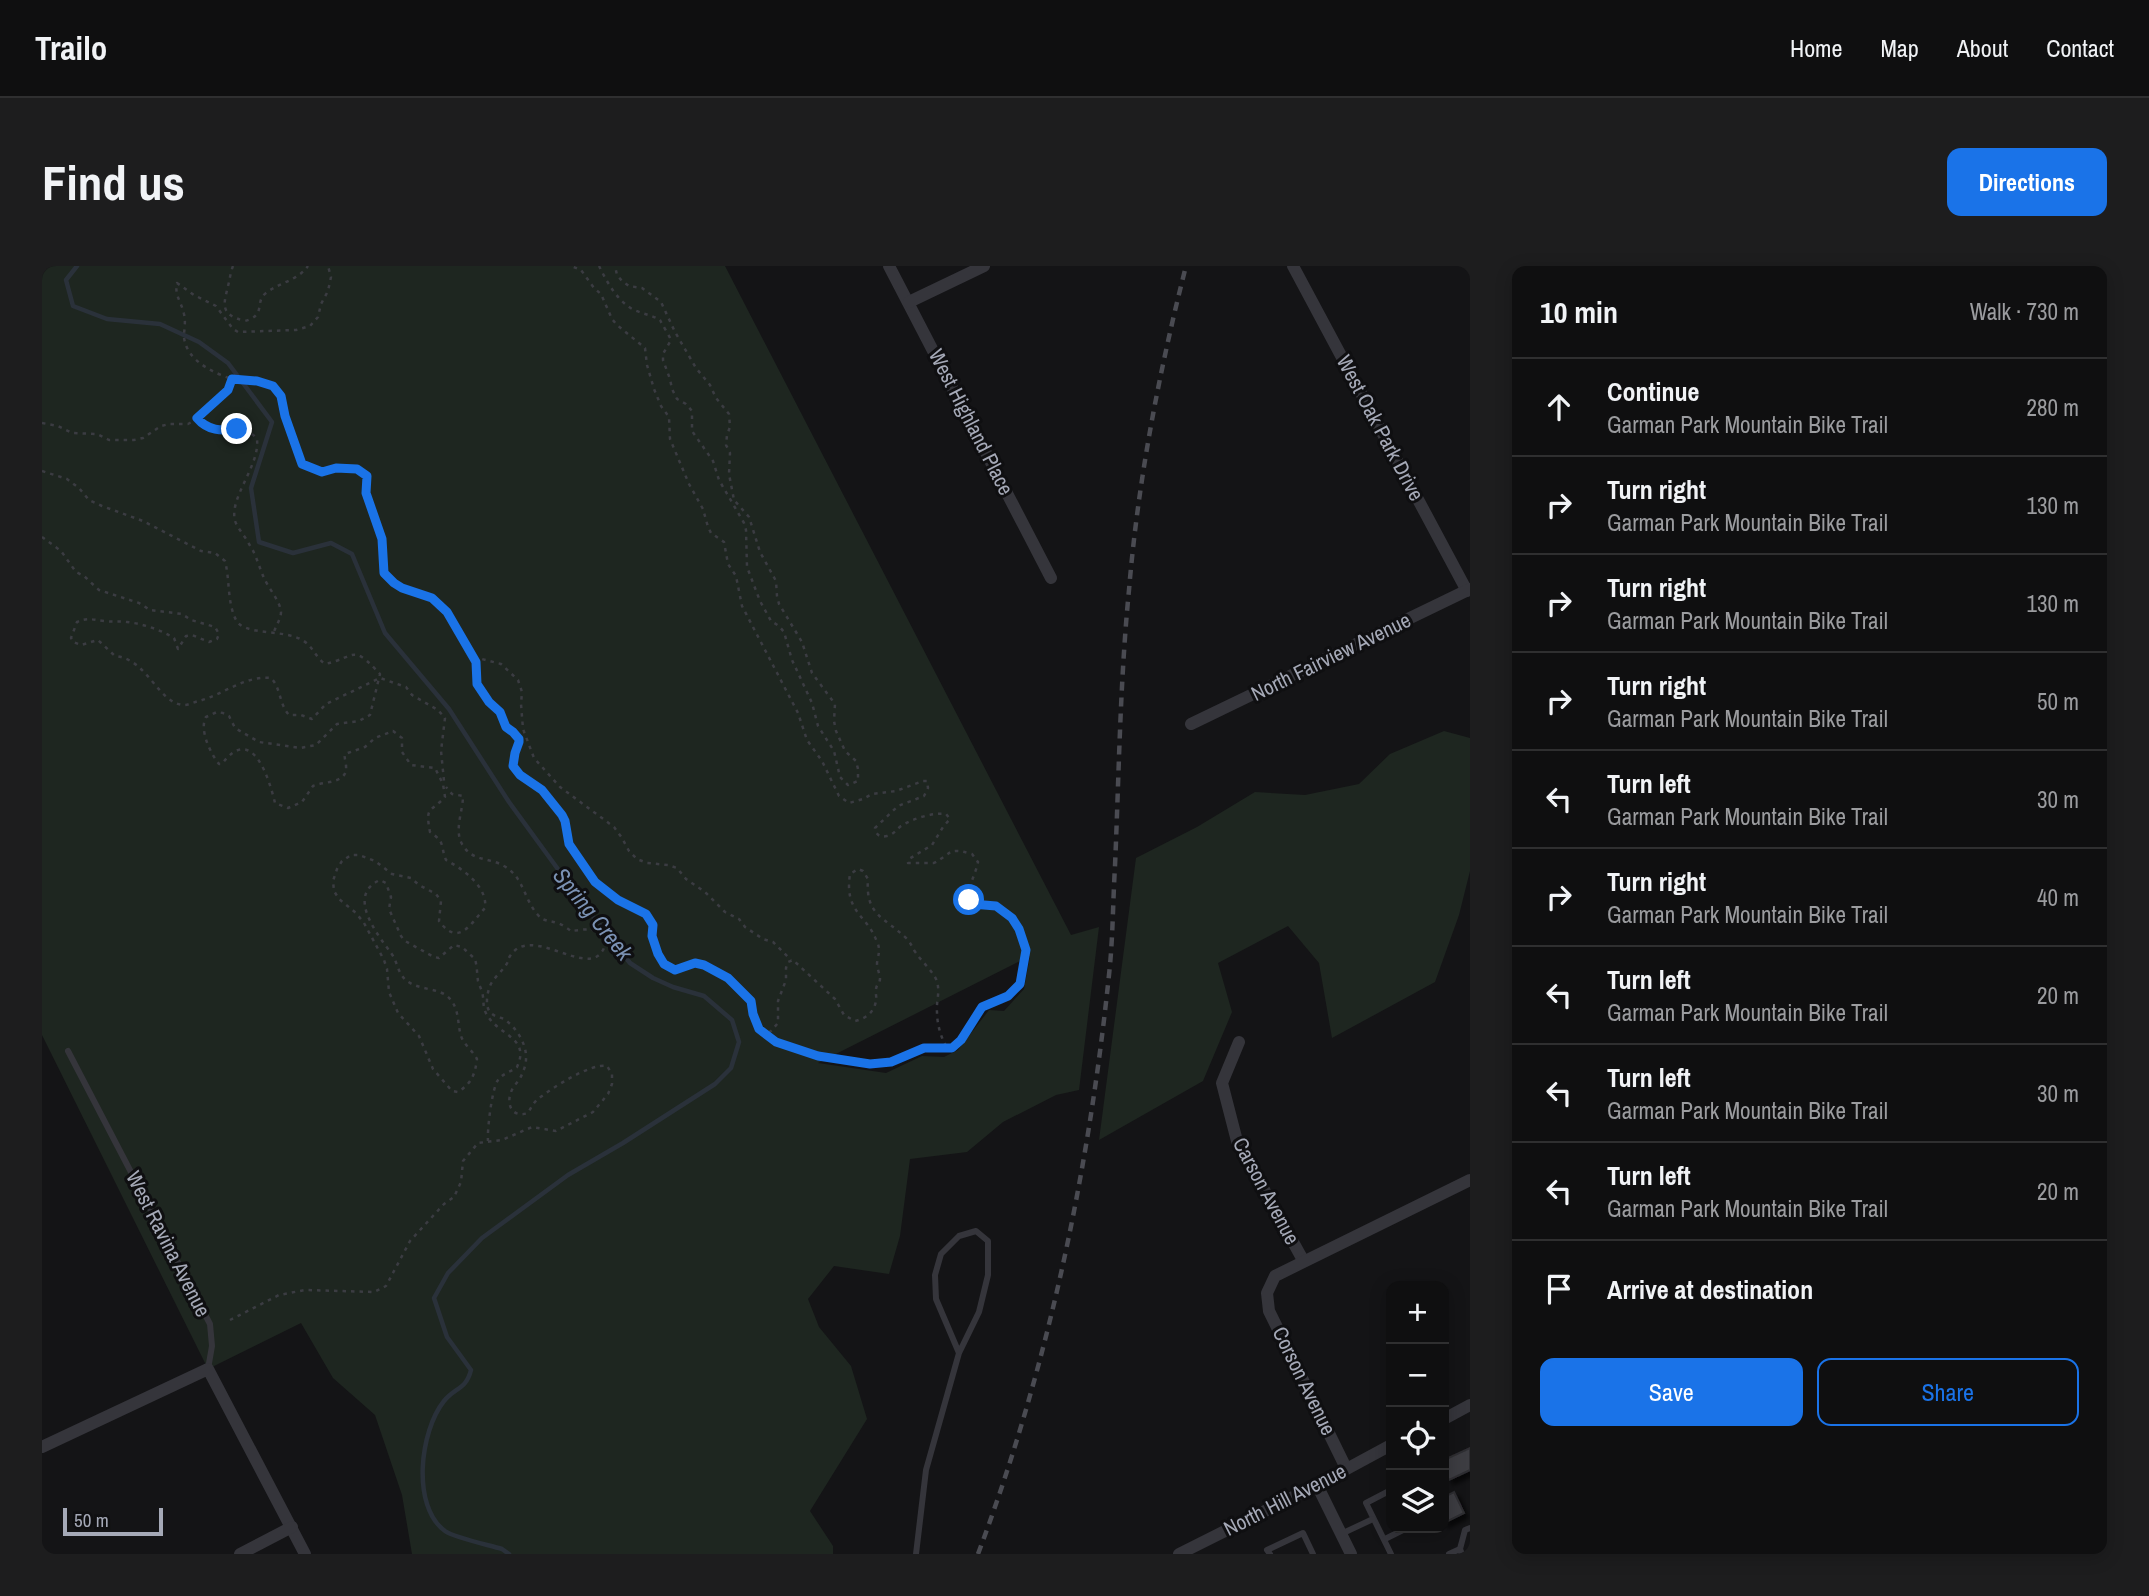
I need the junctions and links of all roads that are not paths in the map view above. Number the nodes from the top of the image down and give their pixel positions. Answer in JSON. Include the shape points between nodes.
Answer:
{"nodes":[{"id":1,"x":889,"y":266,"type":"edge"},
{"id":2,"x":984,"y":266,"type":"edge"},
{"id":3,"x":1293,"y":266,"type":"edge"},
{"id":4,"x":909,"y":302,"type":"junction"},
{"id":5,"x":1051,"y":578,"type":"dead end"},
{"id":6,"x":1469,"y":590,"type":"edge"},
{"id":7,"x":1191,"y":724,"type":"dead end"},
{"id":8,"x":1239,"y":1042,"type":"dead end"},
{"id":9,"x":68,"y":1051,"type":"dead end"},
{"id":10,"x":1470,"y":1180,"type":"edge"},
{"id":11,"x":1303,"y":1260,"type":"junction"},
{"id":12,"x":959,"y":1353,"type":"junction"},
{"id":13,"x":208,"y":1368,"type":"junction"},
{"id":14,"x":1470,"y":1405,"type":"edge"},
{"id":15,"x":1449,"y":1416,"type":"edge"},
{"id":16,"x":42,"y":1447,"type":"edge"},
{"id":17,"x":1386,"y":1448,"type":"edge"},
{"id":18,"x":1346,"y":1468,"type":"junction"},
{"id":19,"x":1317,"y":1485,"type":"junction"},
{"id":20,"x":1386,"y":1493,"type":"edge"},
{"id":21,"x":1373,"y":1519,"type":"junction"},
{"id":22,"x":292,"y":1527,"type":"junction"},
{"id":23,"x":1470,"y":1528,"type":"edge"},
{"id":24,"x":1397,"y":1533,"type":"edge"},
{"id":25,"x":1342,"y":1534,"type":"junction"},
{"id":26,"x":1385,"y":1539,"type":"junction"},
{"id":27,"x":1461,"y":1551,"type":"edge"},
{"id":28,"x":240,"y":1554,"type":"edge"},
{"id":29,"x":304,"y":1554,"type":"edge"},
{"id":30,"x":916,"y":1554,"type":"edge"},
{"id":31,"x":1179,"y":1554,"type":"edge"},
{"id":32,"x":1270,"y":1554,"type":"edge"},
{"id":33,"x":1313,"y":1554,"type":"edge"},
{"id":34,"x":1351,"y":1554,"type":"edge"},
{"id":35,"x":1391,"y":1554,"type":"edge"},
{"id":36,"x":1449,"y":1554,"type":"edge"}],
"edges":[{"from":1,"to":4,"type":"street","name":"West Highland Place"},
{"from":2,"to":4,"type":"street"},
{"from":3,"to":6,"type":"street","name":"West Oak Park Drive"},
{"from":4,"to":5,"type":"street","name":"West Highland Place"},
{"from":6,"to":7,"type":"street","name":"North Fairview Avenue"},
{"from":8,"to":11,"type":"street","name":"Carson Avenue","via":[[1222,1083],[1237,1141]]},
{"from":9,"to":13,"type":"lane","name":"West Ravina Avenue","via":[[210,1324]]},
{"from":10,"to":11,"type":"street"},
{"from":11,"to":18,"type":"street","name":"Corson Avenue","via":[[1275,1276],[1267,1293],[1269,1311]]},
{"from":12,"to":12,"type":"lane","via":[[979,1312],[988,1275],[988,1241],[975,1231],[959,1236],[941,1254],[936,1275],[936,1299]]},
{"from":12,"to":30,"type":"lane","via":[[926,1471]]},
{"from":13,"to":16,"type":"street"},
{"from":13,"to":22,"type":"street"},
{"from":14,"to":15,"type":"street"},
{"from":17,"to":18,"type":"street","name":"North Hill Avenue"},
{"from":18,"to":19,"type":"street","name":"North Hill Avenue"},
{"from":19,"to":25,"type":"street"},
{"from":19,"to":31,"type":"street","name":"North Hill Avenue"},
{"from":20,"to":21,"type":"lane","via":[[1366,1503]]},
{"from":21,"to":25,"type":"lane"},
{"from":21,"to":26,"type":"lane"},
{"from":22,"to":28,"type":"street"},
{"from":22,"to":29,"type":"street"},
{"from":23,"to":27,"type":"lane","via":[[1465,1530]]},
{"from":24,"to":26,"type":"lane"},
{"from":25,"to":34,"type":"street"},
{"from":26,"to":35,"type":"lane"},
{"from":27,"to":36,"type":"lane"},
{"from":32,"to":33,"type":"lane","via":[[1267,1550],[1303,1533]]}]}
